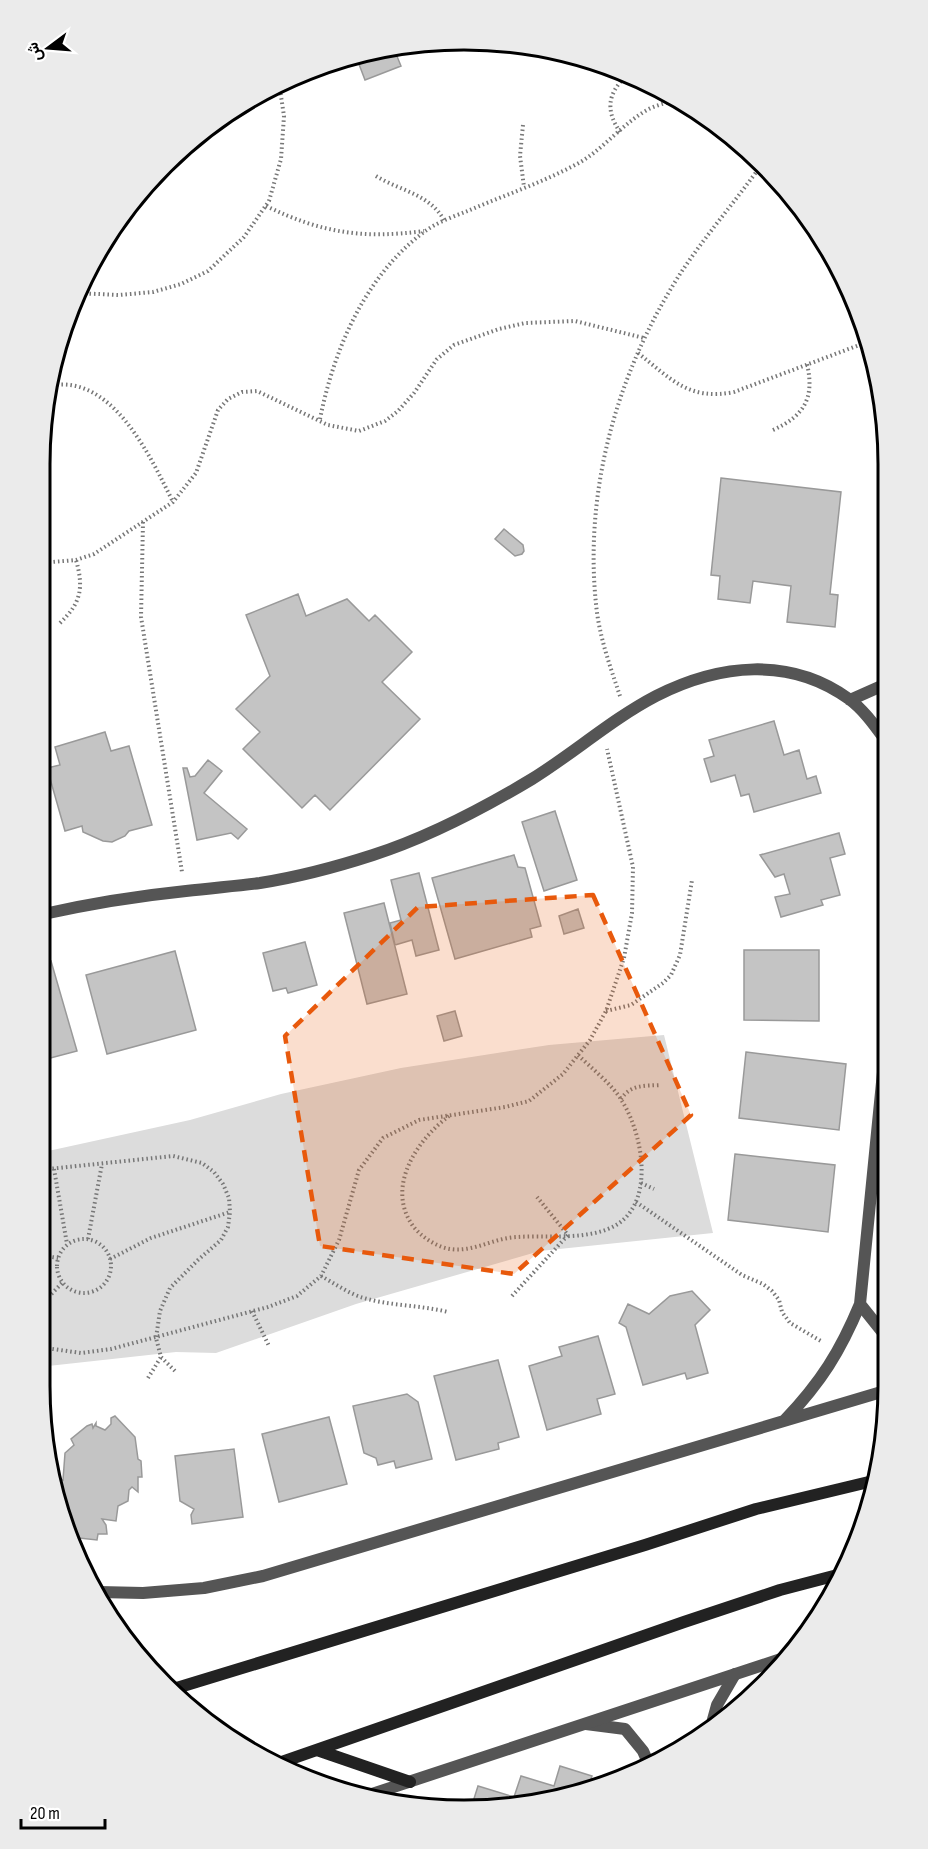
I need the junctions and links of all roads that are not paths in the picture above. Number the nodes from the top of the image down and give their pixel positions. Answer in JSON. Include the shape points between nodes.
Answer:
{"nodes":[{"id":1,"x":878,"y":688,"type":"edge"},
{"id":2,"x":850,"y":700,"type":"junction"},
{"id":3,"x":878,"y":730,"type":"edge"},
{"id":4,"x":50,"y":913,"type":"edge"},
{"id":5,"x":878,"y":1123,"type":"edge"},
{"id":6,"x":860,"y":1304,"type":"junction"},
{"id":7,"x":878,"y":1326,"type":"edge"},
{"id":8,"x":878,"y":1393,"type":"edge"},
{"id":9,"x":784,"y":1421,"type":"junction"},
{"id":10,"x":867,"y":1483,"type":"edge"},
{"id":11,"x":832,"y":1576,"type":"edge"},
{"id":12,"x":105,"y":1592,"type":"edge"},
{"id":13,"x":772,"y":1662,"type":"edge"},
{"id":14,"x":735,"y":1674,"type":"junction"},
{"id":15,"x":180,"y":1687,"type":"edge"},
{"id":16,"x":714,"y":1715,"type":"edge"},
{"id":17,"x":586,"y":1724,"type":"junction"},
{"id":18,"x":316,"y":1750,"type":"junction"},
{"id":19,"x":646,"y":1757,"type":"edge"},
{"id":20,"x":288,"y":1760,"type":"edge"},
{"id":21,"x":410,"y":1782,"type":"junction"},
{"id":22,"x":381,"y":1791,"type":"edge"}],
"edges":[{"from":1,"to":2,"type":"street"},
{"from":2,"to":3,"type":"street"},
{"from":2,"to":4,"type":"street","via":[[822,682],[791,672],[758,668],[689,682],[626,714],[483,808],[375,854],[261,883]]},
{"from":5,"to":6,"type":"street"},
{"from":6,"to":7,"type":"street"},
{"from":6,"to":9,"type":"street","via":[[838,1352],[808,1396]]},
{"from":8,"to":9,"type":"street"},
{"from":9,"to":12,"type":"street","via":[[263,1576],[204,1588]]},
{"from":10,"to":15,"type":"main road","via":[[756,1509]]},
{"from":11,"to":18,"type":"main road","via":[[716,1611]]},
{"from":13,"to":14,"type":"street"},
{"from":14,"to":16,"type":"street"},
{"from":14,"to":17,"type":"street"},
{"from":17,"to":19,"type":"street","via":[[625,1729]]},
{"from":17,"to":21,"type":"street"},
{"from":18,"to":20,"type":"main road"},
{"from":18,"to":21,"type":"main road"},
{"from":21,"to":22,"type":"street"}]}
